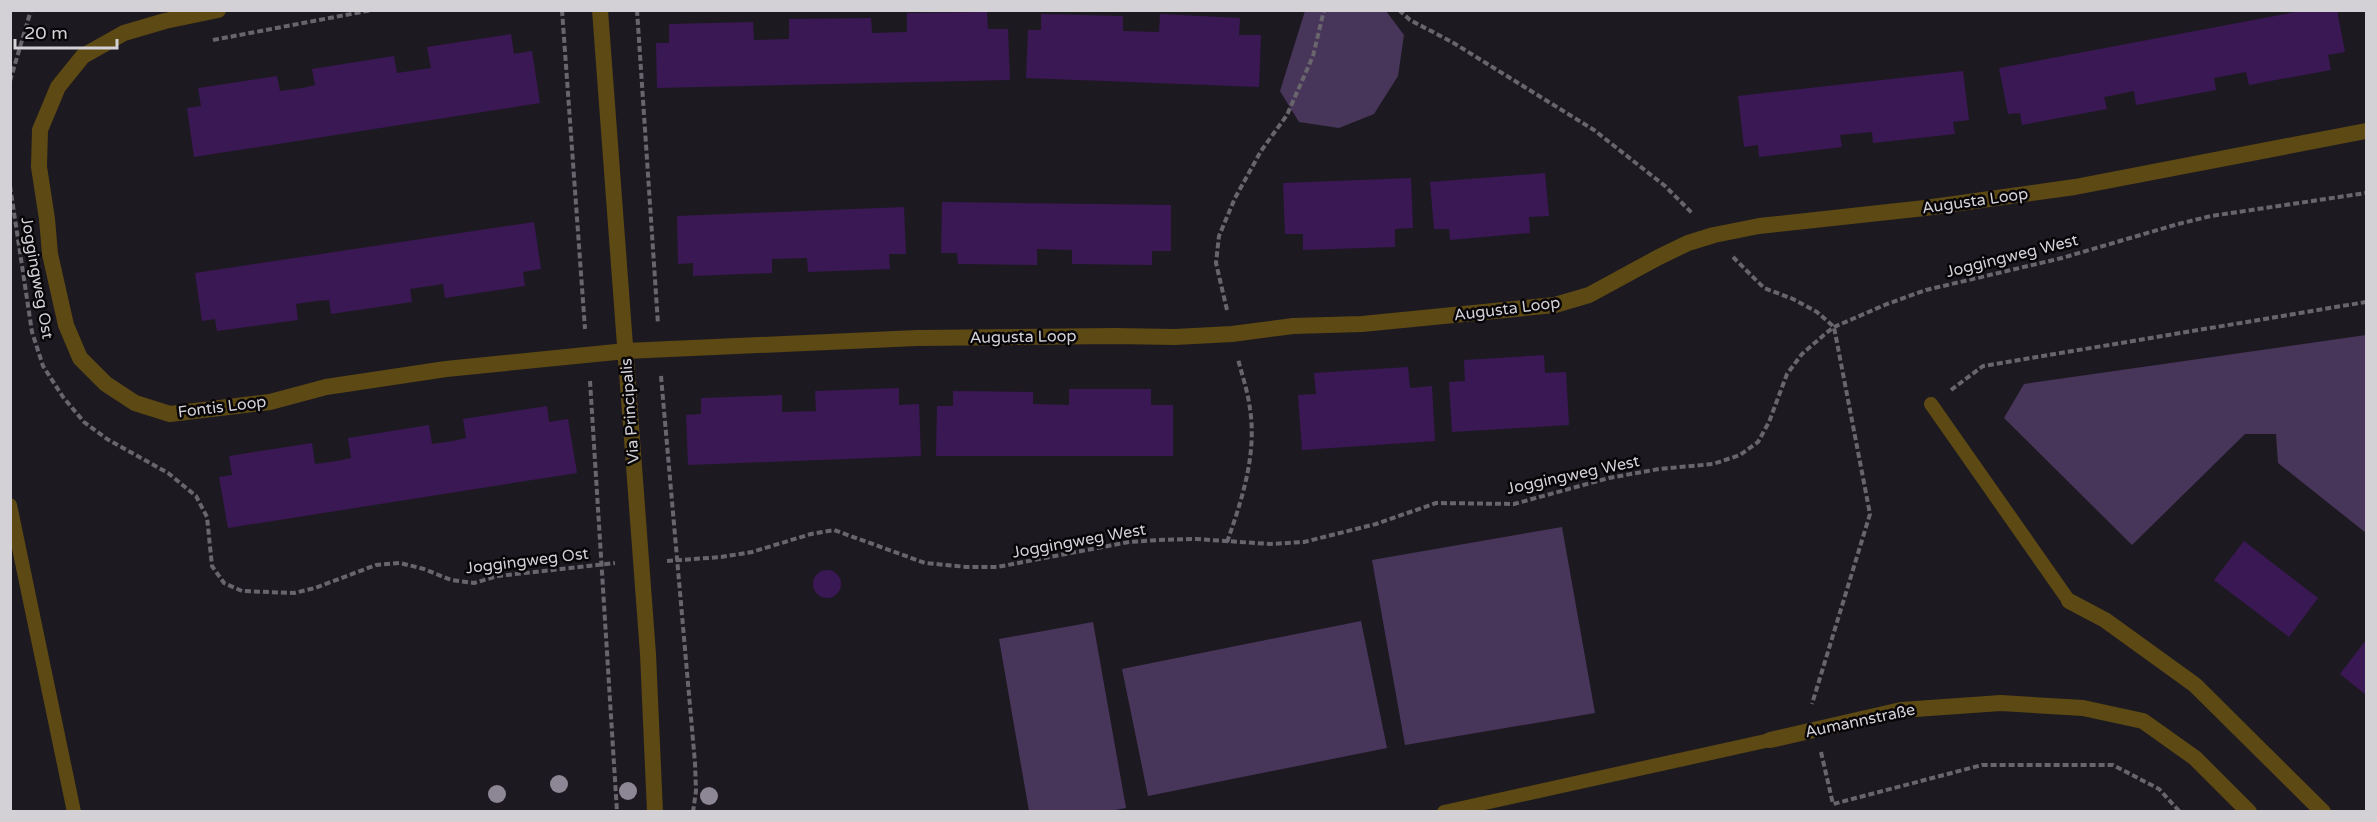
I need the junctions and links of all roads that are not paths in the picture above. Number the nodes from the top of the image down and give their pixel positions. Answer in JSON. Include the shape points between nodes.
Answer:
{"nodes":[{"id":1,"x":218,"y":10,"type":"edge"},
{"id":2,"x":600,"y":10,"type":"edge"},
{"id":3,"x":2367,"y":130,"type":"edge"},
{"id":4,"x":626,"y":351,"type":"junction"},
{"id":5,"x":1931,"y":404,"type":"road end"},
{"id":6,"x":10,"y":505,"type":"edge"},
{"id":7,"x":2069,"y":601,"type":"joint"},
{"id":8,"x":1770,"y":740,"type":"joint"},
{"id":9,"x":74,"y":812,"type":"edge"},
{"id":10,"x":655,"y":812,"type":"edge"},
{"id":11,"x":1444,"y":812,"type":"edge"},
{"id":12,"x":2249,"y":812,"type":"edge"},
{"id":13,"x":2322,"y":812,"type":"edge"}],
"edges":[{"from":1,"to":4,"type":"street","name":"Fontis Loop","via":[[124,33],[83,56],[58,87],[40,130],[39,167],[50,254],[66,325],[80,358],[106,384],[135,403],[170,414],[270,402],[326,387],[446,369]]},
{"from":2,"to":4,"type":"street","name":"Via Principalis"},
{"from":3,"to":4,"type":"street","name":"Augusta Loop","via":[[2075,187],[1714,235],[1688,243],[1589,295],[1556,306],[1175,338],[906,338]]},
{"from":4,"to":10,"type":"street","name":"Via Principalis"},
{"from":5,"to":7,"type":"lane"},
{"from":6,"to":9,"type":"lane"},
{"from":7,"to":13,"type":"street","via":[[2105,620],[2195,685]]},
{"from":8,"to":11,"type":"lane","name":"Aumannstraße"},
{"from":8,"to":12,"type":"street","name":"Aumannstraße","via":[[1901,710],[2001,703],[2084,708],[2143,721],[2195,758]]}]}
